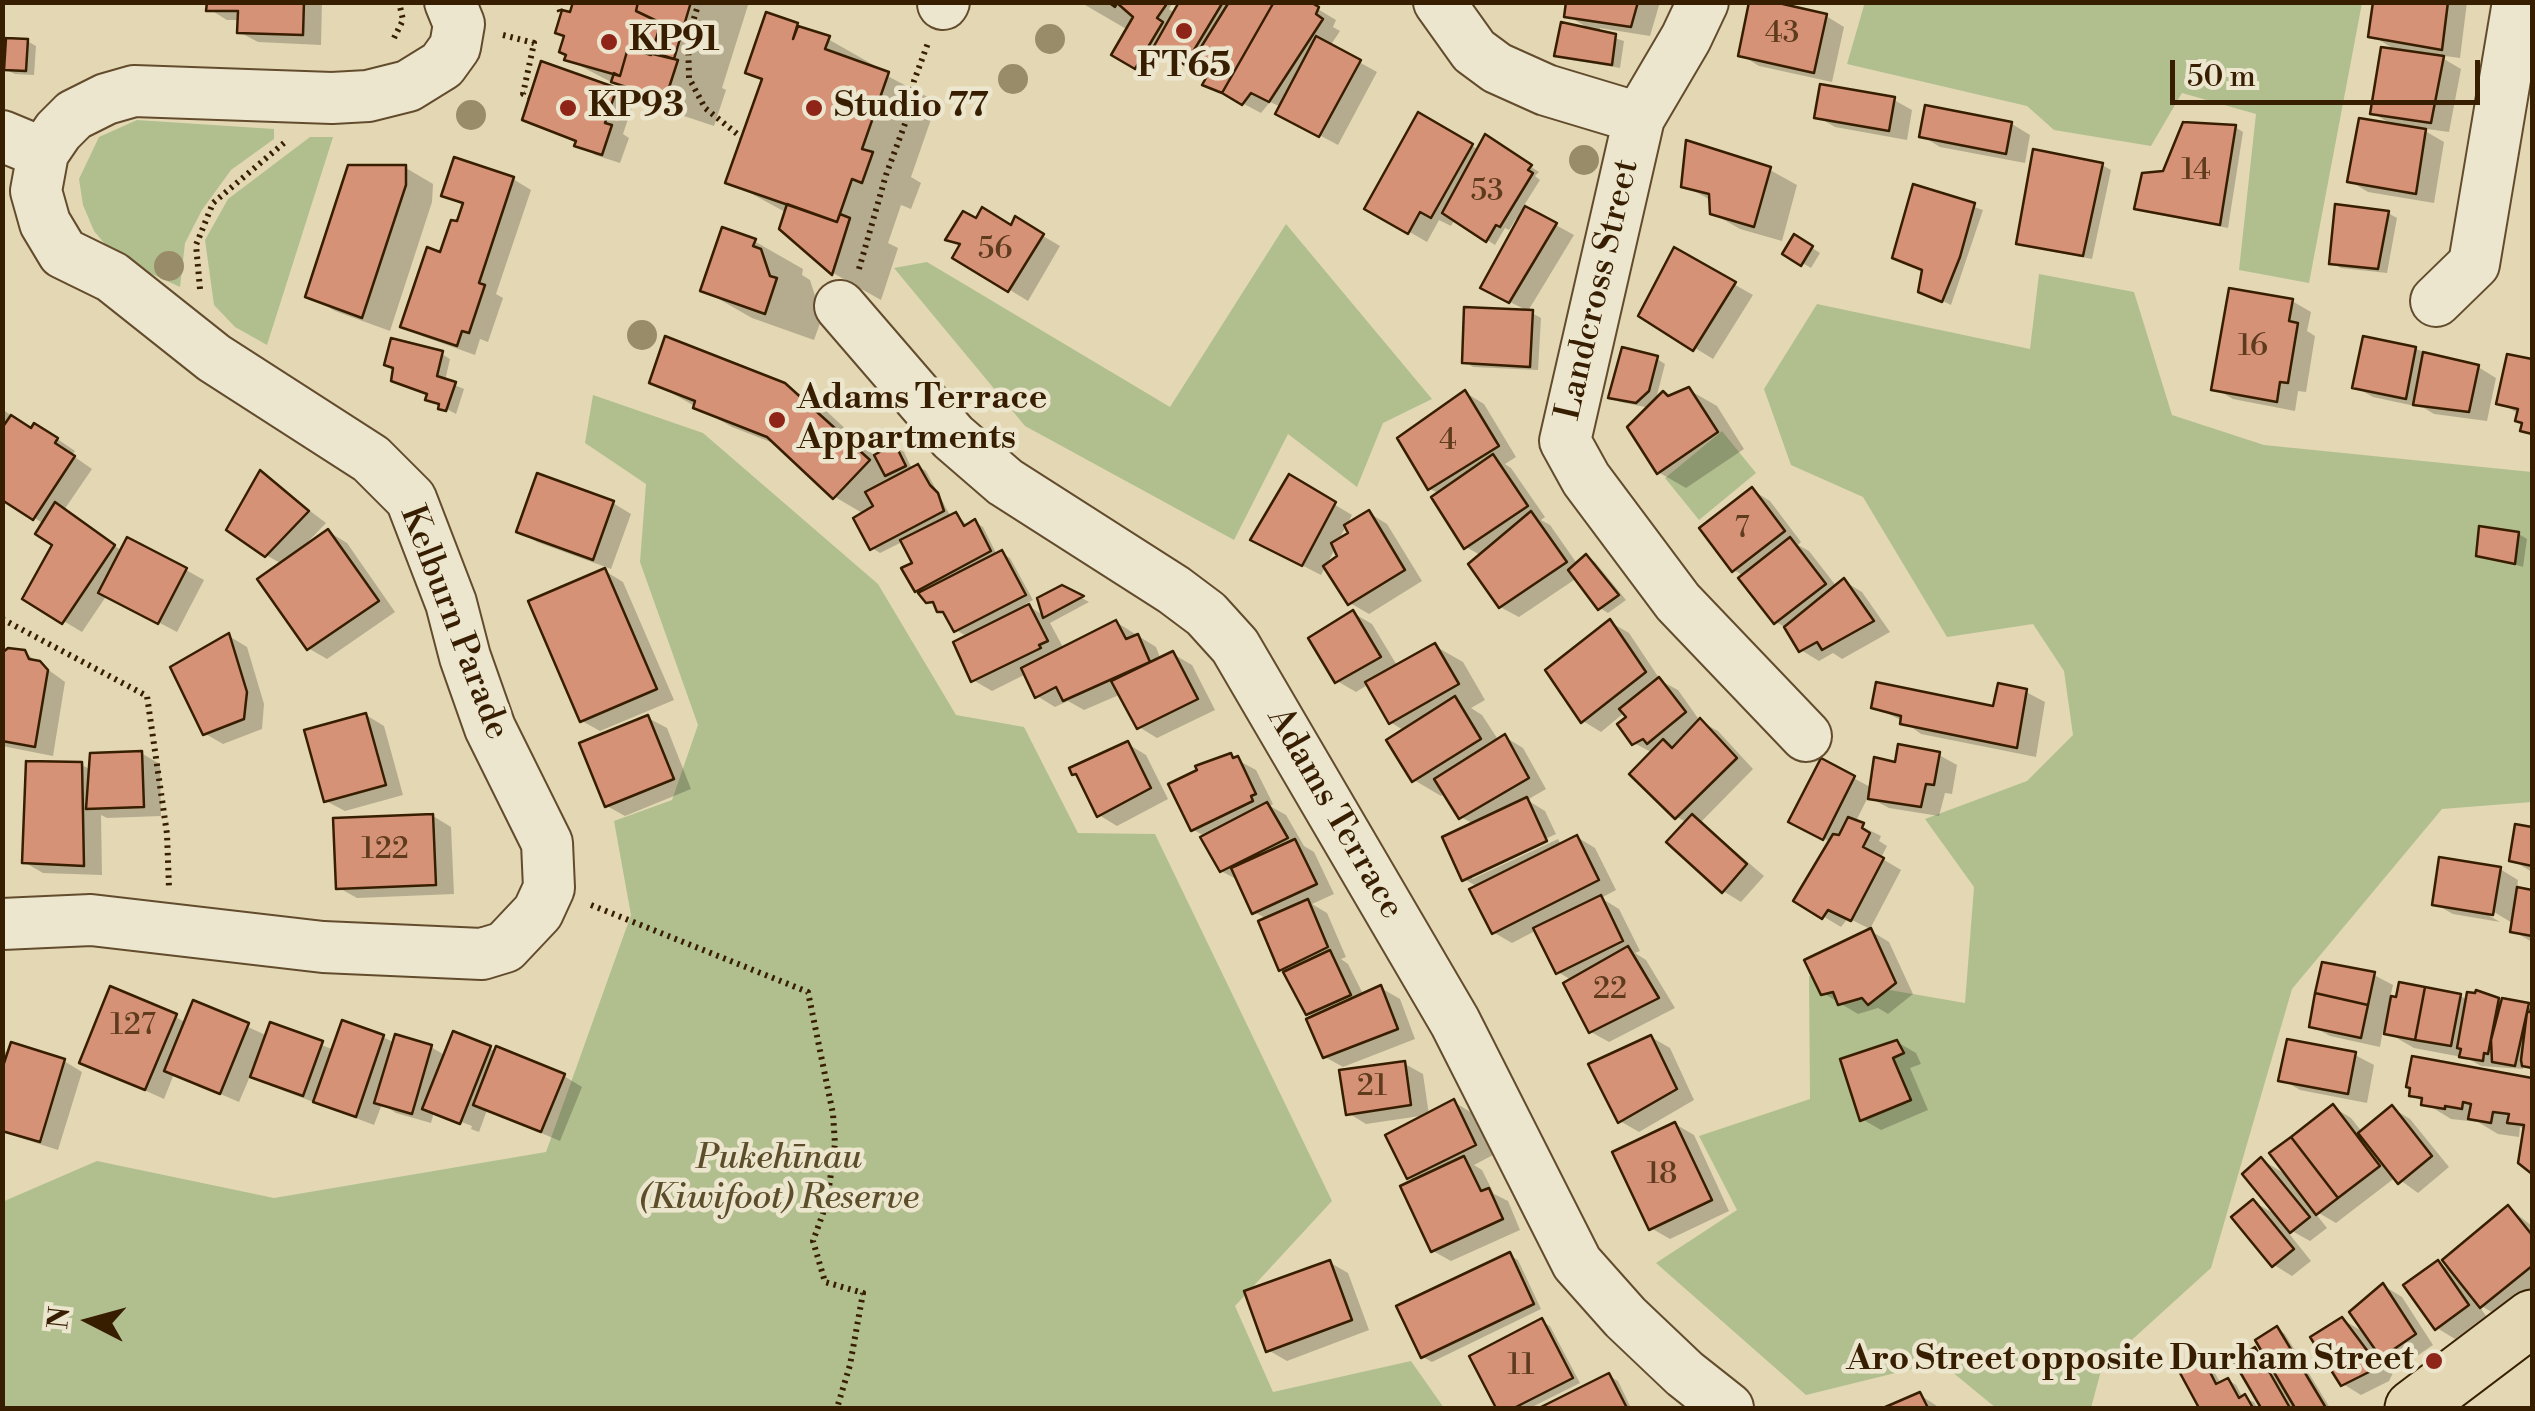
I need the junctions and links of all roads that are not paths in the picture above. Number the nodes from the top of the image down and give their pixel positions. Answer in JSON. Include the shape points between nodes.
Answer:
{"nodes":[{"id":1,"x":1439,"y":2,"type":"edge"},
{"id":2,"x":1703,"y":2,"type":"edge"},
{"id":3,"x":2518,"y":2,"type":"edge"},
{"id":4,"x":454,"y":13,"type":"edge"},
{"id":5,"x":1639,"y":118,"type":"junction"},
{"id":6,"x":23,"y":144,"type":"edge"},
{"id":7,"x":850,"y":287,"type":"road end"},
{"id":8,"x":2436,"y":300,"type":"dead end"},
{"id":9,"x":1806,"y":736,"type":"dead end"},
{"id":10,"x":2,"y":924,"type":"edge"},
{"id":11,"x":2532,"y":1318,"type":"edge"},
{"id":12,"x":1728,"y":1408,"type":"edge"},
{"id":13,"x":2413,"y":1408,"type":"edge"}],
"edges":[{"from":1,"to":5,"type":"street","via":[[1474,51],[1497,68]]},
{"from":2,"to":5,"type":"street","name":"Landcross Street"},
{"from":3,"to":8,"type":"street","via":[[2474,264]]},
{"from":4,"to":6,"type":"street","name":"Kelburn Parade","via":[[455,47],[442,65],[388,92],[332,98],[134,91],[74,114]]},
{"from":5,"to":9,"type":"street","name":"Landcross Street","via":[[1565,441],[1678,602]]},
{"from":6,"to":10,"type":"street","name":"Kelburn Parade","via":[[45,223],[63,253],[112,277],[214,358],[371,458],[412,500],[490,728],[547,843],[549,888],[523,931],[505,947],[482,954],[323,947],[91,920]]},
{"from":7,"to":12,"type":"street","name":"Adams Terrace","via":[[954,437],[1005,482],[1174,590],[1235,646],[1455,1022],[1577,1263],[1625,1318]]},
{"from":11,"to":13,"type":"main road"}]}
